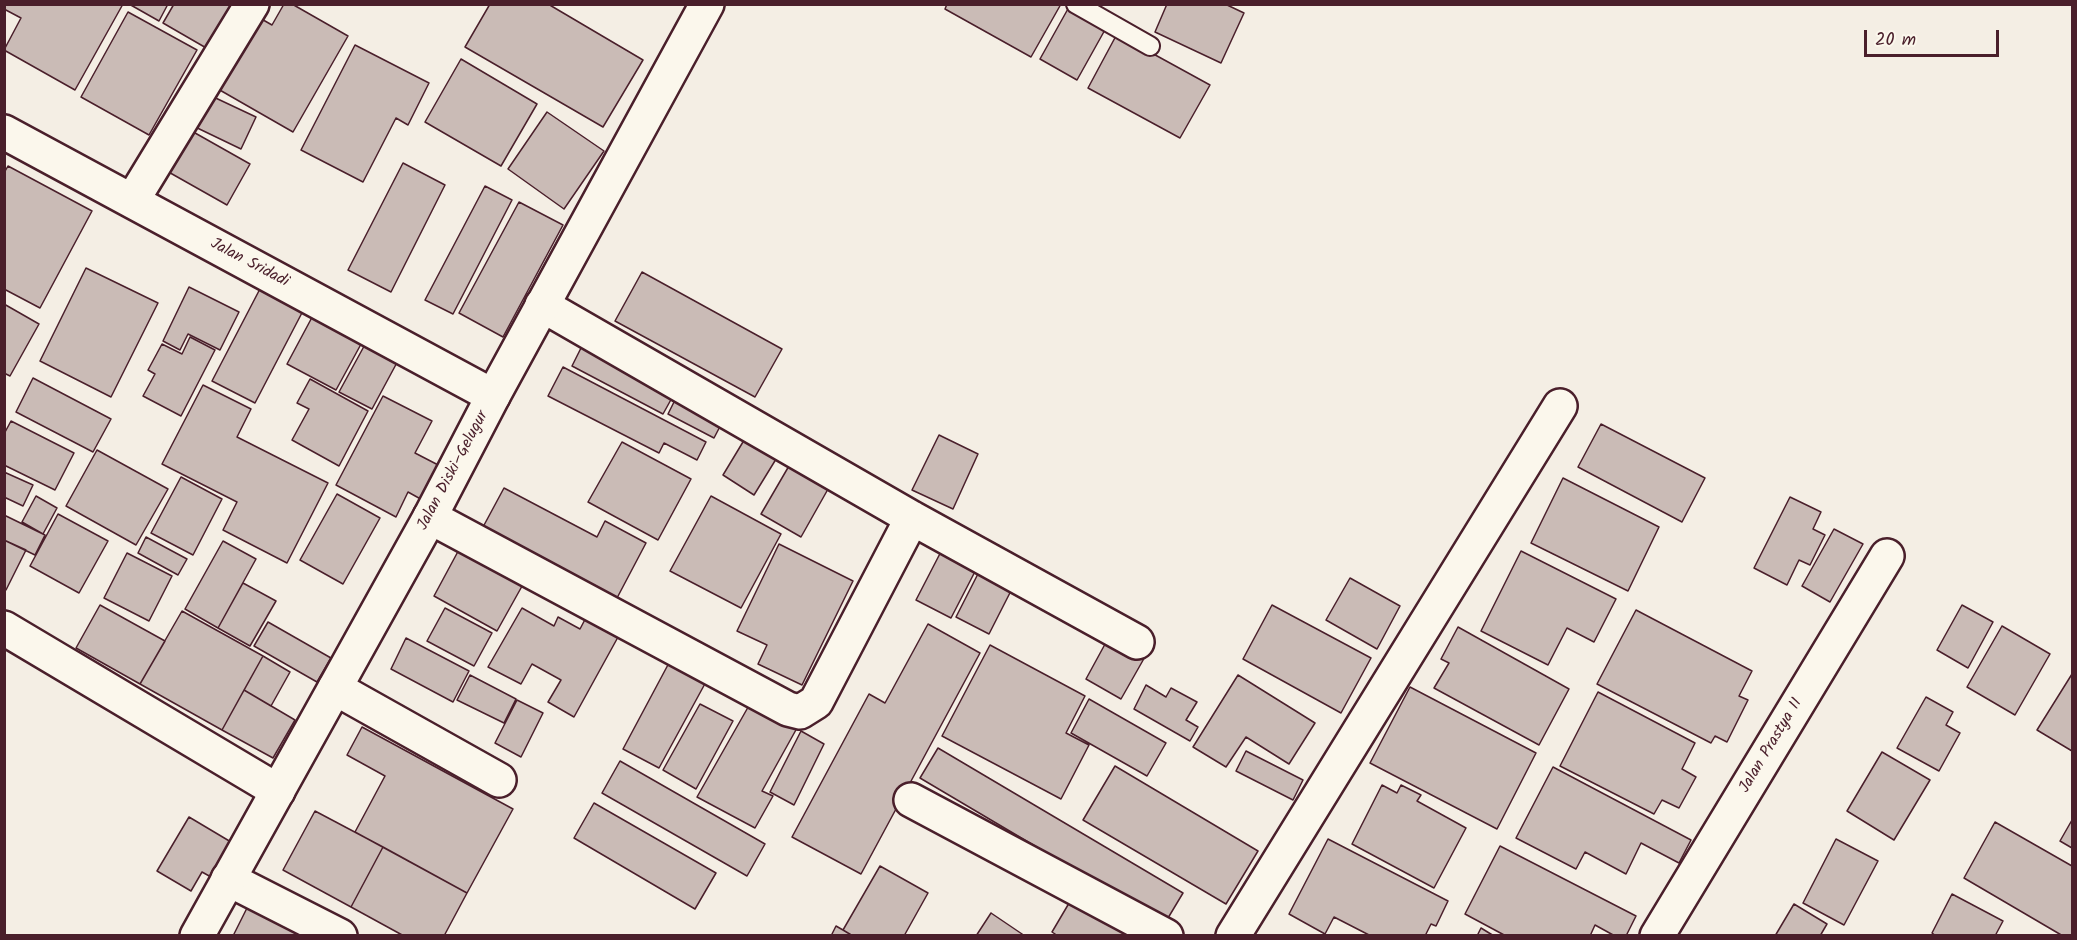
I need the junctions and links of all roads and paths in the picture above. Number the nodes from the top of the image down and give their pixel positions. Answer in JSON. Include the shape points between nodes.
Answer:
{"nodes":[{"id":1,"x":252,"y":4,"type":"edge"},
{"id":2,"x":706,"y":4,"type":"edge"},
{"id":3,"x":1077,"y":4,"type":"edge"},
{"id":4,"x":1150,"y":46,"type":"dead end"},
{"id":5,"x":4,"y":132,"type":"edge"},
{"id":6,"x":132,"y":201,"type":"junction"},
{"id":7,"x":542,"y":305,"type":"junction"},
{"id":8,"x":493,"y":396,"type":"junction"},
{"id":9,"x":1560,"y":406,"type":"dead end"},
{"id":10,"x":430,"y":517,"type":"junction"},
{"id":11,"x":912,"y":518,"type":"junction"},
{"id":12,"x":1887,"y":556,"type":"dead end"},
{"id":13,"x":4,"y":628,"type":"edge"},
{"id":14,"x":1137,"y":642,"type":"dead end"},
{"id":15,"x":335,"y":688,"type":"junction"},
{"id":16,"x":499,"y":780,"type":"dead end"},
{"id":17,"x":278,"y":791,"type":"junction"},
{"id":18,"x":911,"y":800,"type":"dead end"},
{"id":19,"x":228,"y":879,"type":"junction"},
{"id":20,"x":197,"y":936,"type":"edge"},
{"id":21,"x":340,"y":936,"type":"edge"},
{"id":22,"x":1166,"y":936,"type":"edge"},
{"id":23,"x":1233,"y":936,"type":"edge"},
{"id":24,"x":1657,"y":936,"type":"edge"}],
"edges":[{"from":1,"to":6,"type":"street"},
{"from":2,"to":7,"type":"street","name":"Jalan Diski–Gelugur"},
{"from":3,"to":4,"type":"lane"},
{"from":5,"to":6,"type":"street","name":"Jalan Sridadi"},
{"from":6,"to":8,"type":"street","name":"Jalan Sridadi"},
{"from":7,"to":8,"type":"street","name":"Jalan Diski–Gelugur"},
{"from":7,"to":11,"type":"street"},
{"from":8,"to":10,"type":"street","name":"Jalan Diski–Gelugur"},
{"from":9,"to":23,"type":"street"},
{"from":10,"to":11,"type":"street","via":[[800,712],[816,702]]},
{"from":10,"to":15,"type":"street","name":"Jalan Diski–Gelugur"},
{"from":11,"to":14,"type":"street"},
{"from":12,"to":24,"type":"street","name":"Jalan Prastya II"},
{"from":13,"to":17,"type":"street"},
{"from":15,"to":16,"type":"street"},
{"from":15,"to":17,"type":"street","name":"Jalan Diski–Gelugur"},
{"from":17,"to":19,"type":"street","name":"Jalan Diski–Gelugur"},
{"from":18,"to":22,"type":"street"},
{"from":19,"to":20,"type":"street","name":"Jalan Diski–Gelugur"},
{"from":19,"to":21,"type":"street"}]}
